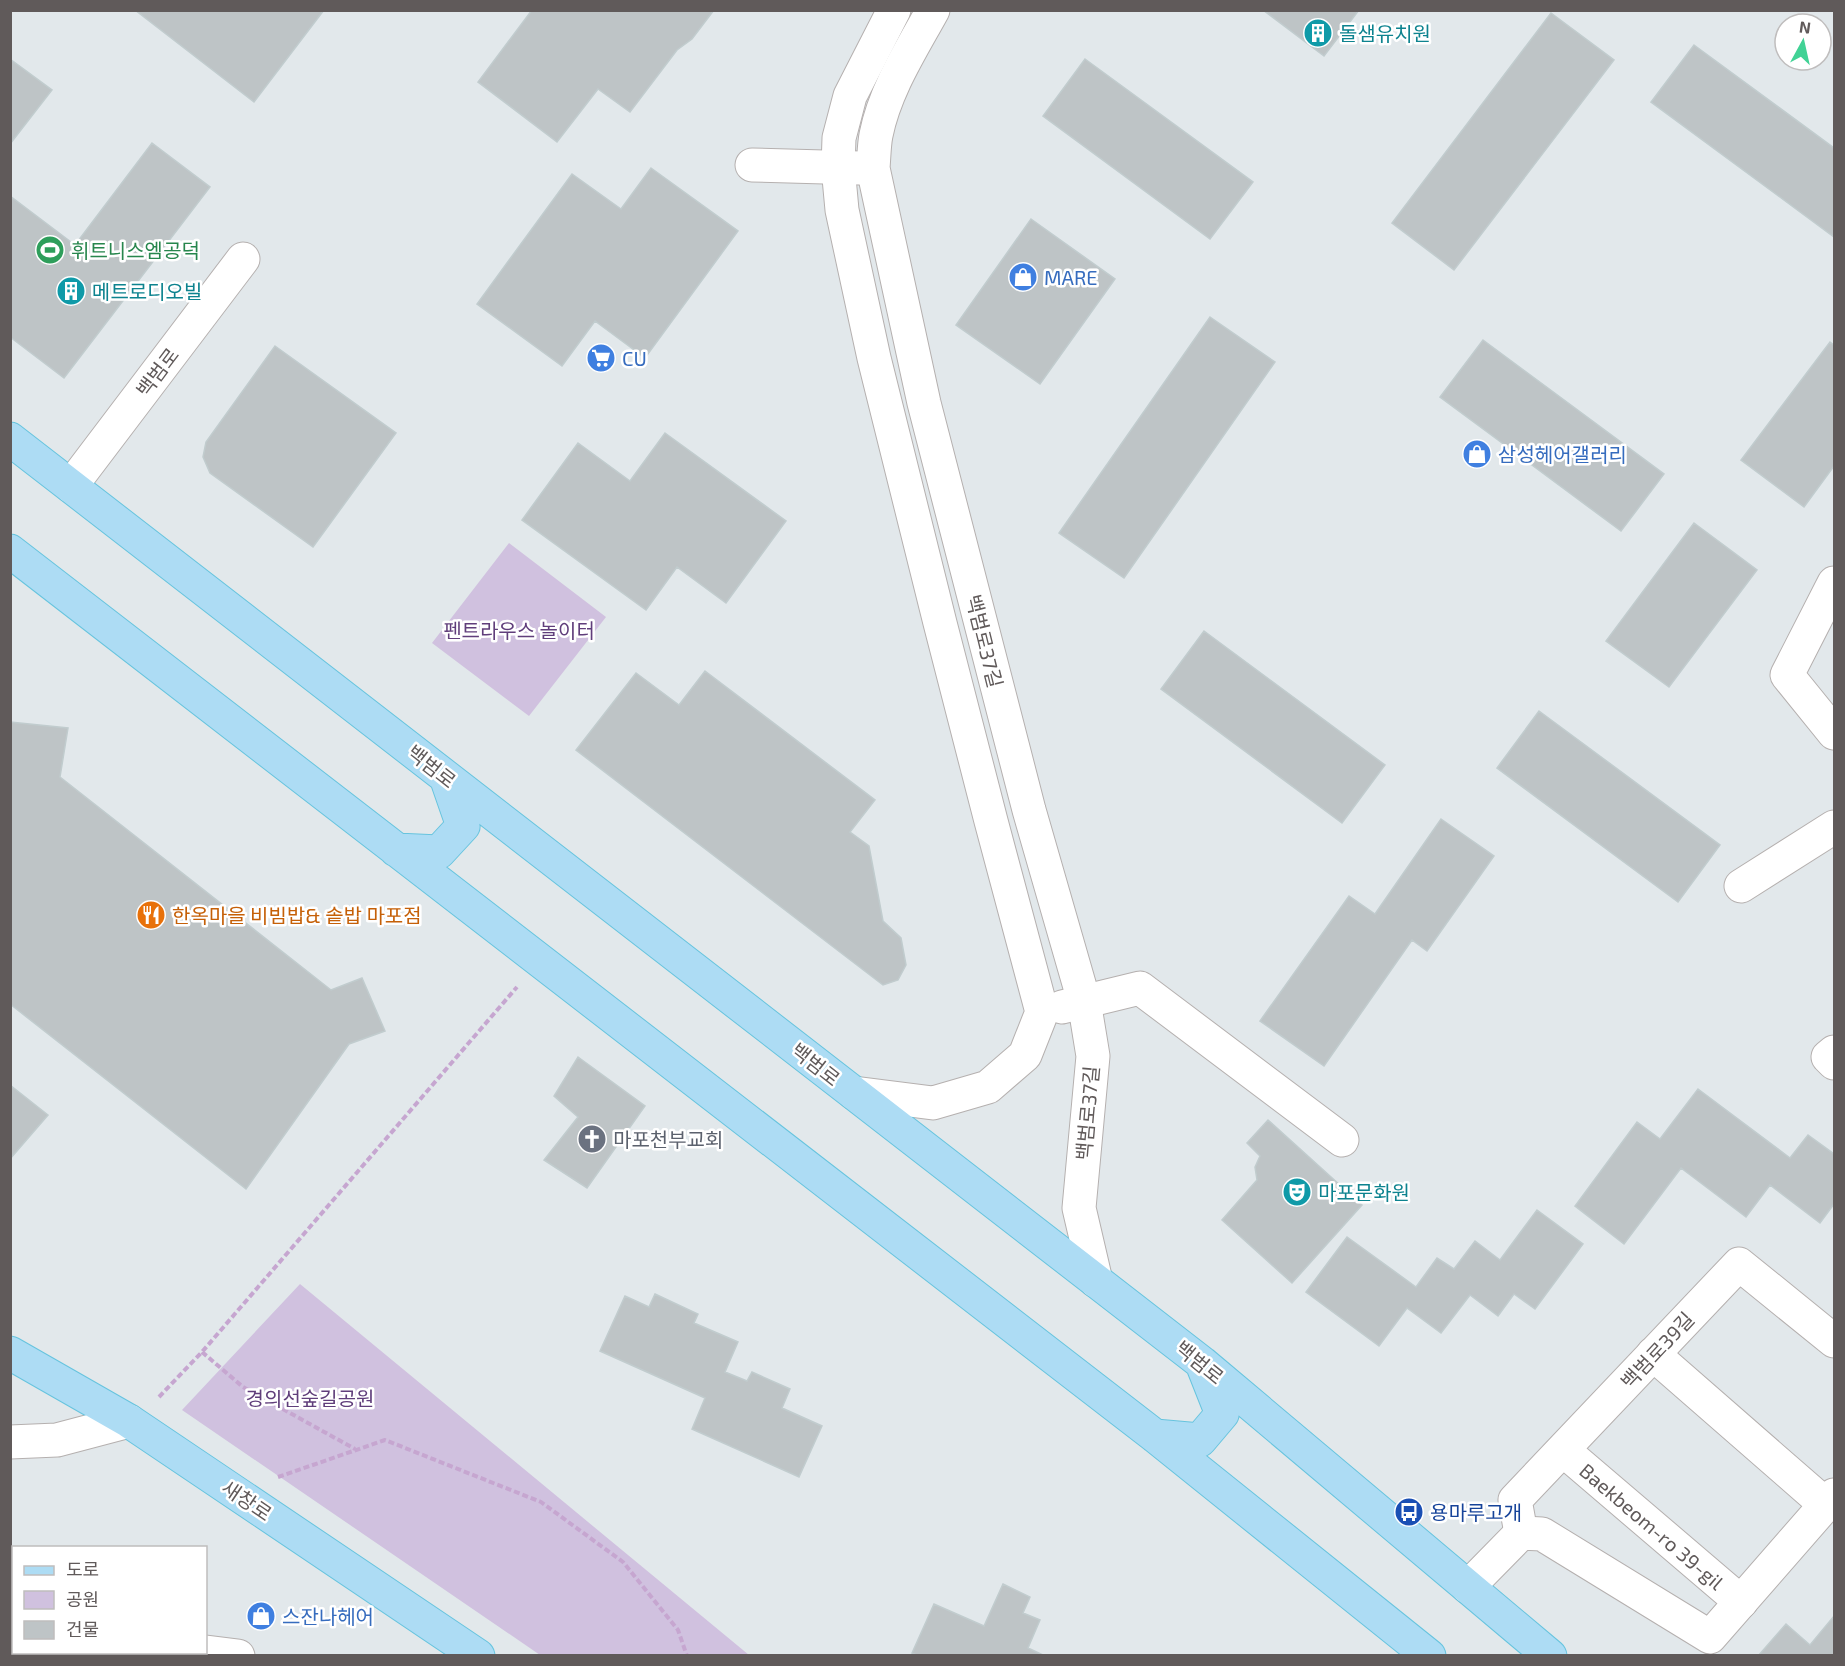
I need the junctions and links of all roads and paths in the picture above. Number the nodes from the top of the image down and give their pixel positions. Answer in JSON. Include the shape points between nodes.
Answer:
{"nodes":[{"id":1,"x":894,"y":10,"type":"edge"},
{"id":2,"x":933,"y":10,"type":"edge"},
{"id":3,"x":752,"y":165,"type":"dead end"},
{"id":4,"x":838,"y":168,"type":"junction"},
{"id":5,"x":873,"y":168,"type":"junction"},
{"id":6,"x":243,"y":259,"type":"dead end"},
{"id":7,"x":10,"y":438,"type":"edge"},
{"id":8,"x":71,"y":486,"type":"junction"},
{"id":9,"x":10,"y":551,"type":"edge"},
{"id":10,"x":1834,"y":583,"type":"edge"},
{"id":11,"x":1834,"y":734,"type":"edge"},
{"id":12,"x":446,"y":777,"type":"junction"},
{"id":13,"x":1834,"y":827,"type":"edge"},
{"id":14,"x":396,"y":850,"type":"junction"},
{"id":15,"x":1741,"y":886,"type":"dead end"},
{"id":16,"x":540,"y":960,"type":"junction"},
{"id":17,"x":1084,"y":1001,"type":"junction"},
{"id":18,"x":1042,"y":1012,"type":"junction"},
{"id":19,"x":1834,"y":1052,"type":"edge"},
{"id":20,"x":1834,"y":1063,"type":"edge"},
{"id":21,"x":854,"y":1093,"type":"junction"},
{"id":22,"x":1342,"y":1140,"type":"dead end"},
{"id":23,"x":1096,"y":1281,"type":"junction"},
{"id":24,"x":1834,"y":1341,"type":"edge"},
{"id":25,"x":202,"y":1352,"type":"junction"},
{"id":26,"x":10,"y":1353,"type":"edge"},
{"id":27,"x":1653,"y":1354,"type":"junction"},
{"id":28,"x":1202,"y":1363,"type":"junction"},
{"id":29,"x":132,"y":1423,"type":"junction"},
{"id":30,"x":1155,"y":1436,"type":"junction"},
{"id":31,"x":10,"y":1442,"type":"edge"},
{"id":32,"x":356,"y":1449,"type":"junction"},
{"id":33,"x":1563,"y":1450,"type":"junction"},
{"id":34,"x":235,"y":1492,"type":"junction"},
{"id":35,"x":1830,"y":1500,"type":"edge"},
{"id":36,"x":1521,"y":1533,"type":"junction"},
{"id":37,"x":1468,"y":1587,"type":"junction"},
{"id":38,"x":1742,"y":1602,"type":"junction"},
{"id":39,"x":207,"y":1652,"type":"edge"},
{"id":40,"x":464,"y":1654,"type":"edge"},
{"id":41,"x":238,"y":1656,"type":"edge"},
{"id":42,"x":687,"y":1656,"type":"edge"},
{"id":43,"x":1429,"y":1656,"type":"edge"},
{"id":44,"x":1550,"y":1656,"type":"edge"}],
"edges":[{"from":1,"to":4,"type":"street","name":"백범로37길","via":[[850,96],[839,138]]},
{"from":2,"to":5,"type":"street","name":"백범로37길","via":[[885,102]]},
{"from":3,"to":4,"type":"street"},
{"from":4,"to":5,"type":"street"},
{"from":4,"to":18,"type":"street","name":"백범로37길","via":[[842,210],[874,358]]},
{"from":5,"to":17,"type":"street","name":"백범로37길","via":[[924,404],[1029,810]]},
{"from":6,"to":8,"type":"street","name":"백범로"},
{"from":7,"to":8,"type":"main road","name":"백범로"},
{"from":8,"to":12,"type":"main road","name":"백범로"},
{"from":9,"to":14,"type":"main road"},
{"from":10,"to":11,"type":"street","via":[[1787,675]]},
{"from":12,"to":14,"type":"main road","via":[[464,826],[440,852]]},
{"from":12,"to":21,"type":"main road","name":"백범로"},
{"from":13,"to":15,"type":"street"},
{"from":14,"to":16,"type":"main road"},
{"from":16,"to":25,"type":"path"},
{"from":16,"to":30,"type":"main road"},
{"from":17,"to":18,"type":"street"},
{"from":17,"to":22,"type":"street","via":[[1140,988]]},
{"from":17,"to":23,"type":"street","name":"백범로37길","via":[[1093,1056],[1079,1208]]},
{"from":18,"to":21,"type":"street","via":[[1025,1054],[988,1087],[933,1103]]},
{"from":19,"to":20,"type":"street","via":[[1828,1057]]},
{"from":21,"to":23,"type":"main road","name":"백범로"},
{"from":23,"to":28,"type":"main road","name":"백범로"},
{"from":24,"to":27,"type":"street","name":"백범로39길","via":[[1739,1264]]},
{"from":25,"to":29,"type":"path"},
{"from":25,"to":32,"type":"path","via":[[243,1387]]},
{"from":26,"to":29,"type":"main road","name":"새창로"},
{"from":27,"to":33,"type":"street","name":"백범로39길"},
{"from":27,"to":35,"type":"street"},
{"from":28,"to":30,"type":"main road","via":[[1222,1414],[1200,1440]]},
{"from":28,"to":37,"type":"main road","name":"백범로"},
{"from":29,"to":31,"type":"street","via":[[57,1440]]},
{"from":29,"to":34,"type":"main road","name":"새창로"},
{"from":30,"to":43,"type":"main road"},
{"from":32,"to":34,"type":"path"},
{"from":32,"to":42,"type":"path","via":[[385,1440],[541,1502],[623,1562],[678,1630]]},
{"from":33,"to":36,"type":"street","name":"백범로39길","via":[[1515,1500]]},
{"from":33,"to":38,"type":"street","name":"Baekbeom-ro 39-gil"},
{"from":34,"to":40,"type":"main road","name":"새창로"},
{"from":35,"to":38,"type":"street"},
{"from":36,"to":37,"type":"street"},
{"from":36,"to":38,"type":"street","via":[[1542,1534],[1710,1637]]},
{"from":37,"to":44,"type":"main road","name":"백범로"},
{"from":39,"to":41,"type":"street"}]}
